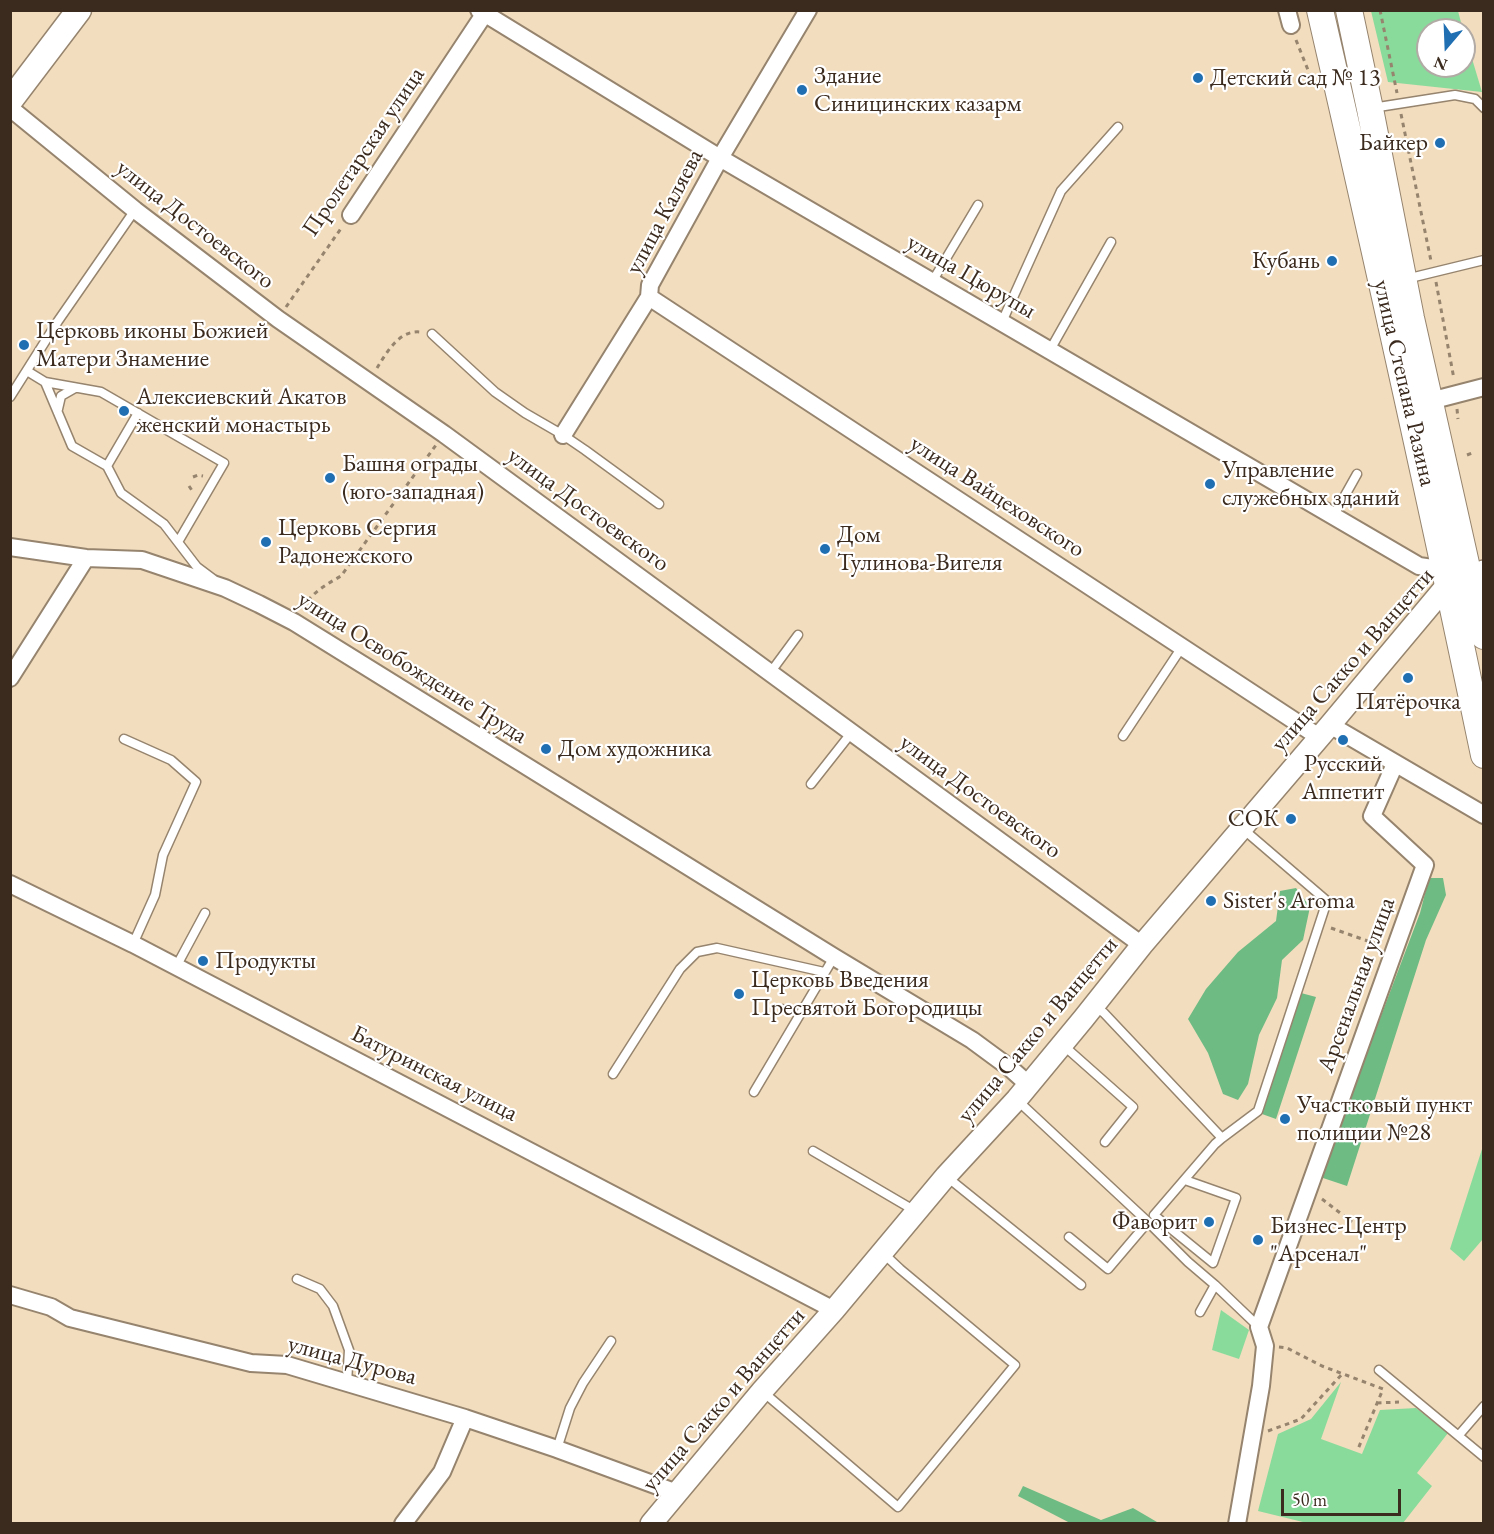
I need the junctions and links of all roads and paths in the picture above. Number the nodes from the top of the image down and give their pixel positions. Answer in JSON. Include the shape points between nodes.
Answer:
{"nodes":[{"id":1,"x":79,"y":10,"type":"edge"},
{"id":2,"x":808,"y":10,"type":"edge"},
{"id":3,"x":1320,"y":10,"type":"edge"},
{"id":4,"x":1349,"y":10,"type":"edge"},
{"id":5,"x":1380,"y":10,"type":"edge"},
{"id":6,"x":484,"y":12,"type":"edge"},
{"id":7,"x":1289,"y":18,"type":"edge"},
{"id":8,"x":1319,"y":98,"type":"dead end"},
{"id":9,"x":10,"y":101,"type":"edge"},
{"id":10,"x":1399,"y":104,"type":"junction"},
{"id":11,"x":10,"y":108,"type":"edge"},
{"id":12,"x":1370,"y":108,"type":"junction"},
{"id":13,"x":1484,"y":108,"type":"edge"},
{"id":14,"x":1118,"y":127,"type":"dead end"},
{"id":15,"x":720,"y":158,"type":"junction"},
{"id":16,"x":978,"y":205,"type":"dead end"},
{"id":17,"x":135,"y":210,"type":"junction"},
{"id":18,"x":351,"y":215,"type":"joint"},
{"id":19,"x":1111,"y":242,"type":"dead end"},
{"id":20,"x":1484,"y":260,"type":"edge"},
{"id":21,"x":1434,"y":272,"type":"junction"},
{"id":22,"x":1403,"y":280,"type":"junction"},
{"id":23,"x":932,"y":282,"type":"junction"},
{"id":24,"x":649,"y":297,"type":"junction"},
{"id":25,"x":278,"y":319,"type":"junction"},
{"id":26,"x":1002,"y":322,"type":"junction"},
{"id":27,"x":432,"y":334,"type":"joint"},
{"id":28,"x":1050,"y":350,"type":"junction"},
{"id":29,"x":27,"y":371,"type":"junction"},
{"id":30,"x":368,"y":381,"type":"junction"},
{"id":31,"x":45,"y":382,"type":"junction"},
{"id":32,"x":1484,"y":387,"type":"edge"},
{"id":33,"x":75,"y":388,"type":"junction"},
{"id":34,"x":1455,"y":394,"type":"junction"},
{"id":35,"x":10,"y":397,"type":"edge"},
{"id":36,"x":1430,"y":401,"type":"junction"},
{"id":37,"x":57,"y":409,"type":"junction"},
{"id":38,"x":138,"y":413,"type":"junction"},
{"id":39,"x":1458,"y":419,"type":"dead end"},
{"id":40,"x":444,"y":434,"type":"junction"},
{"id":41,"x":563,"y":435,"type":"junction"},
{"id":42,"x":1472,"y":453,"type":"dead end"},
{"id":43,"x":1467,"y":455,"type":"dead end"},
{"id":44,"x":107,"y":466,"type":"junction"},
{"id":45,"x":1356,"y":474,"type":"dead end"},
{"id":46,"x":659,"y":504,"type":"dead end"},
{"id":47,"x":1334,"y":515,"type":"junction"},
{"id":48,"x":178,"y":542,"type":"junction"},
{"id":49,"x":10,"y":547,"type":"edge"},
{"id":50,"x":86,"y":558,"type":"junction"},
{"id":51,"x":1461,"y":576,"type":"edge"},
{"id":52,"x":225,"y":588,"type":"junction"},
{"id":53,"x":294,"y":622,"type":"junction"},
{"id":54,"x":798,"y":635,"type":"dead end"},
{"id":55,"x":1484,"y":636,"type":"edge"},
{"id":56,"x":1182,"y":647,"type":"junction"},
{"id":57,"x":770,"y":673,"type":"junction"},
{"id":58,"x":10,"y":678,"type":"edge"},
{"id":59,"x":1325,"y":731,"type":"junction"},
{"id":60,"x":852,"y":732,"type":"junction"},
{"id":61,"x":1122,"y":736,"type":"dead end"},
{"id":62,"x":124,"y":739,"type":"dead end"},
{"id":63,"x":1484,"y":756,"type":"edge"},
{"id":64,"x":1395,"y":764,"type":"junction"},
{"id":65,"x":811,"y":784,"type":"dead end"},
{"id":66,"x":1484,"y":815,"type":"edge"},
{"id":67,"x":1242,"y":828,"type":"junction"},
{"id":68,"x":10,"y":884,"type":"edge"},
{"id":69,"x":206,"y":913,"type":"dead end"},
{"id":70,"x":1320,"y":924,"type":"junction"},
{"id":71,"x":133,"y":944,"type":"junction"},
{"id":72,"x":1142,"y":945,"type":"junction"},
{"id":73,"x":1395,"y":951,"type":"junction"},
{"id":74,"x":834,"y":957,"type":"junction"},
{"id":75,"x":176,"y":967,"type":"junction"},
{"id":76,"x":824,"y":972,"type":"junction"},
{"id":77,"x":1095,"y":1005,"type":"junction"},
{"id":78,"x":1063,"y":1045,"type":"junction"},
{"id":79,"x":613,"y":1074,"type":"dead end"},
{"id":80,"x":754,"y":1092,"type":"dead end"},
{"id":81,"x":1023,"y":1092,"type":"junction"},
{"id":82,"x":1222,"y":1138,"type":"junction"},
{"id":83,"x":1105,"y":1142,"type":"dead end"},
{"id":84,"x":813,"y":1151,"type":"dead end"},
{"id":85,"x":946,"y":1176,"type":"junction"},
{"id":86,"x":1185,"y":1180,"type":"junction"},
{"id":87,"x":1305,"y":1201,"type":"junction"},
{"id":88,"x":917,"y":1212,"type":"junction"},
{"id":89,"x":1148,"y":1222,"type":"junction"},
{"id":90,"x":1352,"y":1222,"type":"dead end"},
{"id":91,"x":1069,"y":1236,"type":"dead end"},
{"id":92,"x":1191,"y":1245,"type":"junction"},
{"id":93,"x":883,"y":1253,"type":"junction"},
{"id":94,"x":1188,"y":1262,"type":"junction"},
{"id":95,"x":297,"y":1279,"type":"dead end"},
{"id":96,"x":1081,"y":1285,"type":"dead end"},
{"id":97,"x":1215,"y":1285,"type":"junction"},
{"id":98,"x":10,"y":1295,"type":"edge"},
{"id":99,"x":834,"y":1310,"type":"junction"},
{"id":100,"x":1200,"y":1312,"type":"dead end"},
{"id":101,"x":1259,"y":1327,"type":"junction"},
{"id":102,"x":611,"y":1341,"type":"dead end"},
{"id":103,"x":1287,"y":1348,"type":"dead end"},
{"id":104,"x":1379,"y":1370,"type":"dead end"},
{"id":105,"x":1342,"y":1373,"type":"junction"},
{"id":106,"x":347,"y":1384,"type":"junction"},
{"id":107,"x":762,"y":1391,"type":"junction"},
{"id":108,"x":1484,"y":1406,"type":"edge"},
{"id":109,"x":465,"y":1418,"type":"junction"},
{"id":110,"x":1459,"y":1435,"type":"junction"},
{"id":111,"x":1252,"y":1437,"type":"junction"},
{"id":112,"x":557,"y":1449,"type":"junction"},
{"id":113,"x":1358,"y":1449,"type":"dead end"},
{"id":114,"x":1484,"y":1457,"type":"edge"},
{"id":115,"x":677,"y":1493,"type":"junction"},
{"id":116,"x":403,"y":1524,"type":"edge"},
{"id":117,"x":651,"y":1524,"type":"edge"},
{"id":118,"x":1237,"y":1524,"type":"edge"}],
"edges":[{"from":1,"to":9,"type":"main road"},
{"from":2,"to":15,"type":"street","name":"улица Каляева"},
{"from":3,"to":51,"type":"main road","name":"улица Степана Разина"},
{"from":4,"to":12,"type":"main road","name":"улица Степана Разина"},
{"from":5,"to":10,"type":"path"},
{"from":6,"to":15,"type":"street","name":"улица Цюрупы"},
{"from":6,"to":18,"type":"street","name":"Пролетарская улица"},
{"from":7,"to":8,"type":"path"},
{"from":10,"to":12,"type":"lane"},
{"from":10,"to":13,"type":"lane","via":[[1455,95],[1475,99]]},
{"from":10,"to":21,"type":"path"},
{"from":11,"to":17,"type":"street","name":"улица Достоевского"},
{"from":12,"to":22,"type":"main road","name":"улица Степана Разина"},
{"from":14,"to":26,"type":"lane","via":[[1061,191]]},
{"from":15,"to":23,"type":"street","name":"улица Цюрупы"},
{"from":15,"to":24,"type":"street","name":"улица Каляева","via":[[650,285]]},
{"from":16,"to":23,"type":"lane"},
{"from":17,"to":25,"type":"street","name":"улица Достоевского"},
{"from":17,"to":29,"type":"lane"},
{"from":18,"to":25,"type":"path","name":"Пролетарская улица"},
{"from":19,"to":28,"type":"lane"},
{"from":20,"to":21,"type":"lane"},
{"from":21,"to":22,"type":"lane"},
{"from":21,"to":34,"type":"path"},
{"from":22,"to":36,"type":"main road","name":"улица Степана Разина"},
{"from":23,"to":26,"type":"street","name":"улица Цюрупы"},
{"from":24,"to":41,"type":"street","name":"улица Каляева"},
{"from":24,"to":56,"type":"street","name":"улица Вайцеховского"},
{"from":25,"to":30,"type":"street","name":"улица Достоевского"},
{"from":26,"to":28,"type":"street","name":"улица Цюрупы"},
{"from":27,"to":30,"type":"path","via":[[416,331],[404,335],[390,348]]},
{"from":27,"to":41,"type":"lane","via":[[495,392]]},
{"from":28,"to":47,"type":"street","name":"улица Цюрупы"},
{"from":29,"to":31,"type":"lane"},
{"from":29,"to":35,"type":"lane"},
{"from":30,"to":40,"type":"street","name":"улица Достоевского"},
{"from":31,"to":33,"type":"lane"},
{"from":31,"to":37,"type":"lane"},
{"from":32,"to":34,"type":"street"},
{"from":33,"to":37,"type":"lane","via":[[61,396]]},
{"from":33,"to":38,"type":"lane","via":[[100,392]]},
{"from":34,"to":36,"type":"street"},
{"from":34,"to":39,"type":"path"},
{"from":36,"to":51,"type":"main road","name":"улица Степана Разина"},
{"from":37,"to":44,"type":"lane","via":[[72,446]]},
{"from":38,"to":44,"type":"lane"},
{"from":38,"to":48,"type":"lane","via":[[224,463]]},
{"from":40,"to":53,"type":"path","via":[[341,576],[321,587]]},
{"from":40,"to":57,"type":"street","name":"улица Достоевского"},
{"from":41,"to":46,"type":"lane"},
{"from":42,"to":43,"type":"path"},
{"from":44,"to":48,"type":"lane","via":[[121,493],[164,524]]},
{"from":45,"to":47,"type":"lane"},
{"from":47,"to":51,"type":"street","name":"улица Цюрупы","via":[[1419,566]]},
{"from":48,"to":52,"type":"lane","via":[[197,567]]},
{"from":49,"to":50,"type":"street","name":"улица Освобождение Труда"},
{"from":50,"to":52,"type":"street","name":"улица Освобождение Труда","via":[[142,560]]},
{"from":50,"to":58,"type":"street"},
{"from":51,"to":55,"type":"main road","name":"улица Степана Разина"},
{"from":51,"to":59,"type":"street","name":"улица Сакко и Ванцетти"},
{"from":51,"to":63,"type":"main road","name":"улица Степана Разина"},
{"from":52,"to":53,"type":"street","name":"улица Освобождение Труда"},
{"from":53,"to":74,"type":"street","name":"улица Освобождение Труда"},
{"from":54,"to":57,"type":"lane"},
{"from":56,"to":59,"type":"street","name":"улица Вайцеховского"},
{"from":56,"to":61,"type":"lane"},
{"from":57,"to":60,"type":"street","name":"улица Достоевского"},
{"from":59,"to":64,"type":"street","name":"улица Вайцеховского"},
{"from":59,"to":67,"type":"street","name":"улица Сакко и Ванцетти"},
{"from":60,"to":65,"type":"lane"},
{"from":60,"to":72,"type":"street","name":"улица Достоевского"},
{"from":62,"to":71,"type":"lane","via":[[171,760],[196,782],[163,855],[155,895]]},
{"from":64,"to":66,"type":"street","name":"улица Вайцеховского"},
{"from":64,"to":73,"type":"street","name":"Арсенальная улица","via":[[1372,816],[1425,865]]},
{"from":67,"to":70,"type":"lane","via":[[1327,901]]},
{"from":67,"to":72,"type":"street","name":"улица Сакко и Ванцетти"},
{"from":68,"to":71,"type":"street","name":"Батуринская улица"},
{"from":69,"to":75,"type":"lane"},
{"from":70,"to":73,"type":"path"},
{"from":70,"to":82,"type":"lane","via":[[1258,1111]]},
{"from":71,"to":75,"type":"street","name":"Батуринская улица"},
{"from":72,"to":77,"type":"street","name":"улица Сакко и Ванцетти"},
{"from":73,"to":87,"type":"street","name":"Арсенальная улица"},
{"from":74,"to":76,"type":"lane"},
{"from":74,"to":81,"type":"street","name":"улица Освобождение Труда","via":[[972,1040],[1010,1068]]},
{"from":75,"to":99,"type":"street","name":"Батуринская улица"},
{"from":76,"to":79,"type":"lane","via":[[717,948],[697,952],[680,969]]},
{"from":76,"to":80,"type":"lane"},
{"from":77,"to":78,"type":"street","name":"улица Сакко и Ванцетти"},
{"from":77,"to":82,"type":"lane"},
{"from":78,"to":81,"type":"street","name":"улица Сакко и Ванцетти"},
{"from":78,"to":83,"type":"lane","via":[[1133,1107]]},
{"from":81,"to":85,"type":"street","name":"улица Сакко и Ванцетти"},
{"from":81,"to":89,"type":"lane"},
{"from":82,"to":86,"type":"lane"},
{"from":84,"to":88,"type":"lane"},
{"from":85,"to":88,"type":"street","name":"улица Сакко и Ванцетти"},
{"from":85,"to":96,"type":"lane"},
{"from":86,"to":92,"type":"lane","via":[[1154,1215]]},
{"from":86,"to":92,"type":"lane","via":[[1236,1198],[1213,1263]]},
{"from":87,"to":90,"type":"path","via":[[1321,1198]]},
{"from":87,"to":101,"type":"street","name":"Арсенальная улица"},
{"from":88,"to":93,"type":"street","name":"улица Сакко и Ванцетти"},
{"from":89,"to":91,"type":"lane","via":[[1108,1269]]},
{"from":89,"to":94,"type":"lane"},
{"from":92,"to":94,"type":"lane"},
{"from":93,"to":99,"type":"street","name":"улица Сакко и Ванцетти"},
{"from":93,"to":107,"type":"lane","via":[[1016,1365],[898,1507]]},
{"from":94,"to":97,"type":"lane"},
{"from":95,"to":106,"type":"lane","via":[[320,1289],[333,1306],[350,1350]]},
{"from":97,"to":100,"type":"lane"},
{"from":97,"to":101,"type":"lane"},
{"from":98,"to":106,"type":"street","name":"улица Дурова","via":[[51,1307],[70,1318],[251,1363],[287,1365]]},
{"from":99,"to":107,"type":"street","name":"улица Сакко и Ванцетти"},
{"from":101,"to":111,"type":"street","via":[[1265,1346]]},
{"from":102,"to":112,"type":"lane","via":[[570,1408]]},
{"from":103,"to":105,"type":"path"},
{"from":104,"to":110,"type":"lane"},
{"from":105,"to":111,"type":"path","via":[[1301,1419]]},
{"from":105,"to":113,"type":"path","via":[[1383,1389]]},
{"from":106,"to":109,"type":"street","name":"улица Дурова"},
{"from":107,"to":115,"type":"street","name":"улица Сакко и Ванцетти"},
{"from":108,"to":110,"type":"lane"},
{"from":109,"to":112,"type":"street","name":"улица Дурова"},
{"from":109,"to":116,"type":"street","via":[[442,1472]]},
{"from":110,"to":114,"type":"lane"},
{"from":111,"to":118,"type":"street"},
{"from":112,"to":115,"type":"street","name":"улица Дурова"},
{"from":115,"to":117,"type":"street","name":"улица Сакко и Ванцетти"}]}
